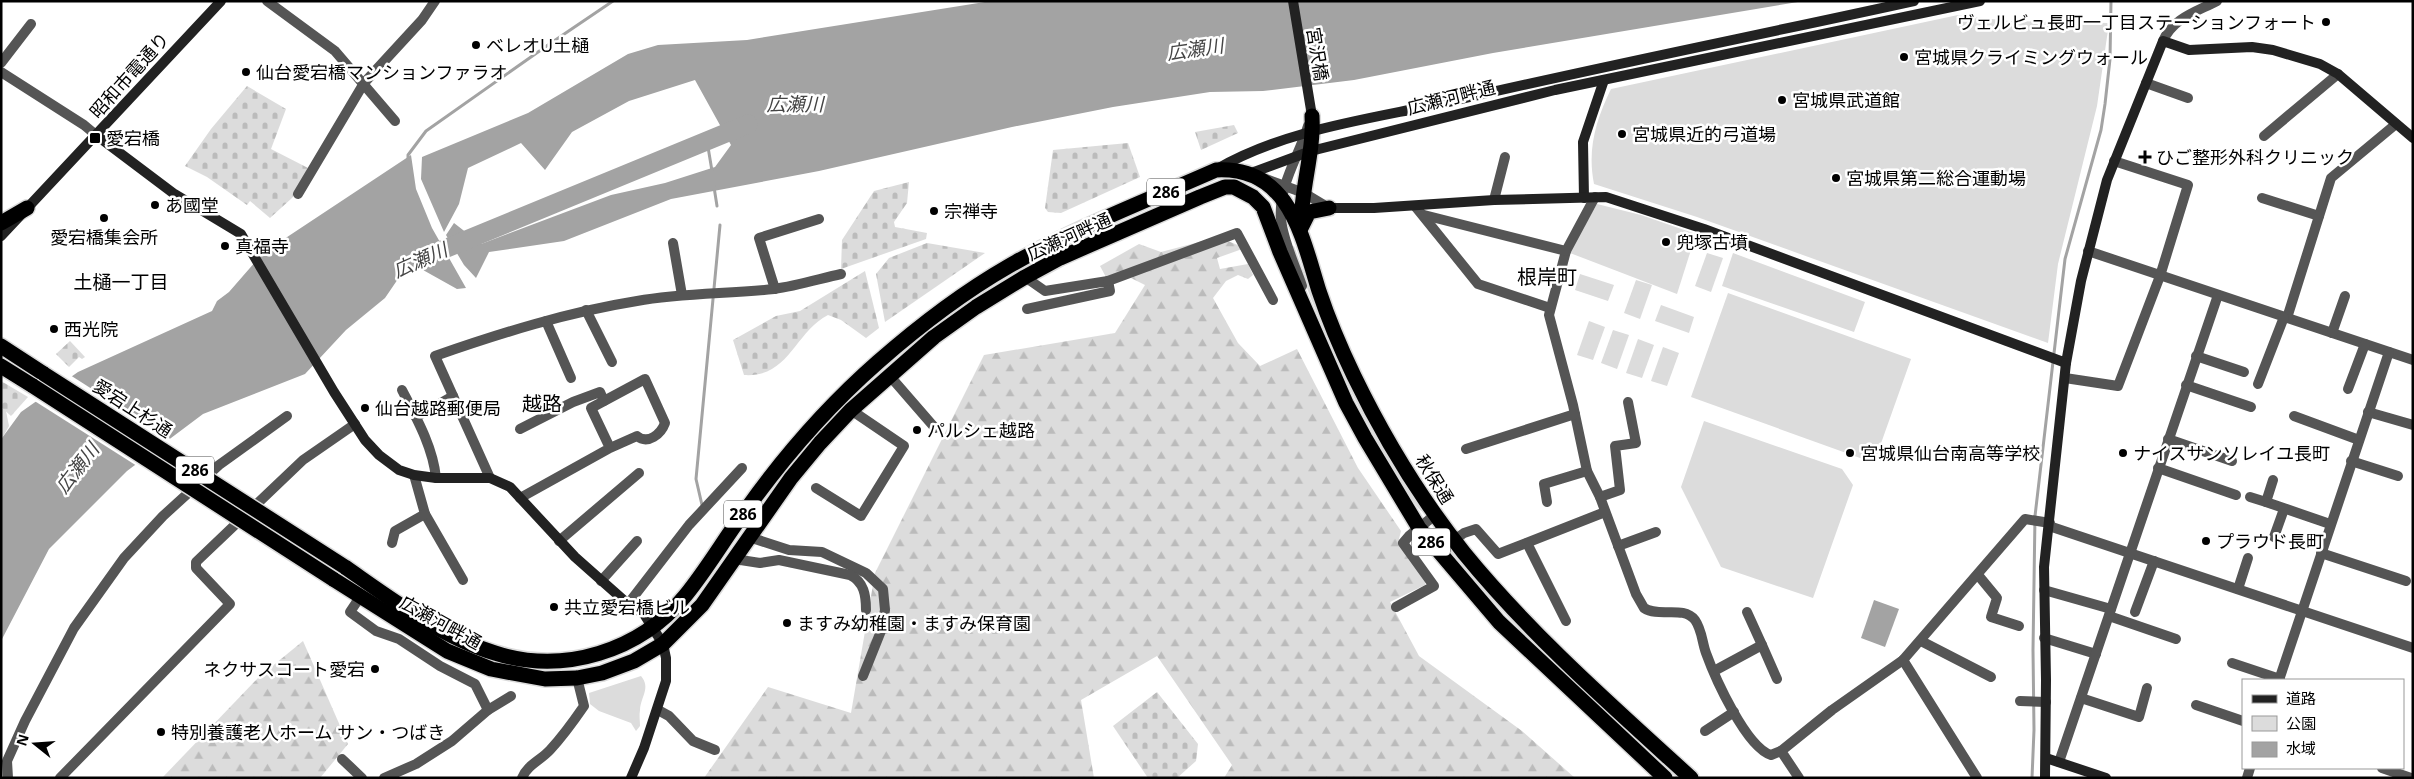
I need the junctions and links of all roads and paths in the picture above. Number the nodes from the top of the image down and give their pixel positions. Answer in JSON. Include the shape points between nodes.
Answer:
{"nodes":[{"id":1,"x":221,"y":1,"type":"edge"},
{"id":2,"x":266,"y":1,"type":"edge"},
{"id":3,"x":436,"y":1,"type":"edge"},
{"id":4,"x":1293,"y":1,"type":"edge"},
{"id":5,"x":1914,"y":1,"type":"edge"},
{"id":6,"x":1980,"y":1,"type":"edge"},
{"id":7,"x":2217,"y":1,"type":"edge"},
{"id":8,"x":31,"y":24,"type":"dead end"},
{"id":9,"x":2163,"y":41,"type":"junction"},
{"id":10,"x":1,"y":63,"type":"edge"},
{"id":11,"x":1,"y":72,"type":"edge"},
{"id":12,"x":2338,"y":74,"type":"junction"},
{"id":13,"x":1604,"y":80,"type":"junction"},
{"id":14,"x":364,"y":83,"type":"junction"},
{"id":15,"x":2146,"y":83,"type":"junction"},
{"id":16,"x":2188,"y":98,"type":"dead end"},
{"id":17,"x":1311,"y":114,"type":"joint"},
{"id":18,"x":395,"y":121,"type":"dead end"},
{"id":19,"x":2396,"y":124,"type":"junction"},
{"id":20,"x":1309,"y":133,"type":"junction"},
{"id":21,"x":96,"y":136,"type":"junction"},
{"id":22,"x":2264,"y":136,"type":"dead end"},
{"id":23,"x":2413,"y":138,"type":"edge"},
{"id":24,"x":1311,"y":151,"type":"junction"},
{"id":25,"x":1296,"y":156,"type":"junction"},
{"id":26,"x":1505,"y":157,"type":"dead end"},
{"id":27,"x":2114,"y":161,"type":"junction"},
{"id":28,"x":1216,"y":170,"type":"junction"},
{"id":29,"x":1247,"y":174,"type":"junction"},
{"id":30,"x":1225,"y":187,"type":"junction"},
{"id":31,"x":1284,"y":192,"type":"junction"},
{"id":32,"x":1304,"y":193,"type":"junction"},
{"id":33,"x":298,"y":194,"type":"dead end"},
{"id":34,"x":1589,"y":197,"type":"junction"},
{"id":35,"x":2262,"y":198,"type":"dead end"},
{"id":36,"x":1494,"y":200,"type":"junction"},
{"id":37,"x":1415,"y":206,"type":"junction"},
{"id":38,"x":27,"y":208,"type":"junction"},
{"id":39,"x":1329,"y":208,"type":"junction"},
{"id":40,"x":1424,"y":215,"type":"junction"},
{"id":41,"x":2319,"y":216,"type":"junction"},
{"id":42,"x":819,"y":218,"type":"dead end"},
{"id":43,"x":1,"y":222,"type":"edge"},
{"id":44,"x":1301,"y":230,"type":"junction"},
{"id":45,"x":1,"y":236,"type":"edge"},
{"id":46,"x":673,"y":243,"type":"dead end"},
{"id":47,"x":1566,"y":251,"type":"junction"},
{"id":48,"x":2088,"y":251,"type":"junction"},
{"id":49,"x":841,"y":274,"type":"dead end"},
{"id":50,"x":2160,"y":276,"type":"junction"},
{"id":51,"x":1025,"y":277,"type":"junction"},
{"id":52,"x":1108,"y":281,"type":"junction"},
{"id":53,"x":775,"y":289,"type":"junction"},
{"id":54,"x":682,"y":295,"type":"junction"},
{"id":55,"x":2218,"y":295,"type":"junction"},
{"id":56,"x":2345,"y":296,"type":"dead end"},
{"id":57,"x":1273,"y":300,"type":"dead end"},
{"id":58,"x":1302,"y":302,"type":"junction"},
{"id":59,"x":1550,"y":308,"type":"junction"},
{"id":60,"x":1028,"y":309,"type":"dead end"},
{"id":61,"x":586,"y":310,"type":"junction"},
{"id":62,"x":2286,"y":317,"type":"junction"},
{"id":63,"x":546,"y":322,"type":"junction"},
{"id":64,"x":2332,"y":333,"type":"junction"},
{"id":65,"x":2365,"y":344,"type":"junction"},
{"id":66,"x":1,"y":346,"type":"edge"},
{"id":67,"x":2389,"y":352,"type":"junction"},
{"id":68,"x":2196,"y":356,"type":"junction"},
{"id":69,"x":2413,"y":360,"type":"edge"},
{"id":70,"x":612,"y":362,"type":"dead end"},
{"id":71,"x":2064,"y":362,"type":"junction"},
{"id":72,"x":1,"y":366,"type":"edge"},
{"id":73,"x":2244,"y":372,"type":"dead end"},
{"id":74,"x":889,"y":375,"type":"junction"},
{"id":75,"x":572,"y":378,"type":"dead end"},
{"id":76,"x":2065,"y":378,"type":"junction"},
{"id":77,"x":2258,"y":384,"type":"dead end"},
{"id":78,"x":2186,"y":385,"type":"junction"},
{"id":79,"x":2348,"y":389,"type":"dead end"},
{"id":80,"x":402,"y":390,"type":"dead end"},
{"id":81,"x":453,"y":396,"type":"junction"},
{"id":82,"x":604,"y":401,"type":"junction"},
{"id":83,"x":1628,"y":402,"type":"dead end"},
{"id":84,"x":2251,"y":407,"type":"dead end"},
{"id":85,"x":851,"y":410,"type":"junction"},
{"id":86,"x":2368,"y":412,"type":"junction"},
{"id":87,"x":1575,"y":414,"type":"junction"},
{"id":88,"x":287,"y":416,"type":"dead end"},
{"id":89,"x":416,"y":416,"type":"junction"},
{"id":90,"x":2294,"y":416,"type":"dead end"},
{"id":91,"x":355,"y":424,"type":"junction"},
{"id":92,"x":2413,"y":425,"type":"edge"},
{"id":93,"x":935,"y":428,"type":"dead end"},
{"id":94,"x":520,"y":429,"type":"dead end"},
{"id":95,"x":2168,"y":439,"type":"junction"},
{"id":96,"x":2359,"y":440,"type":"junction"},
{"id":97,"x":610,"y":448,"type":"junction"},
{"id":98,"x":1466,"y":449,"type":"dead end"},
{"id":99,"x":2232,"y":460,"type":"dead end"},
{"id":100,"x":2351,"y":461,"type":"junction"},
{"id":101,"x":742,"y":468,"type":"dead end"},
{"id":102,"x":2158,"y":468,"type":"junction"},
{"id":103,"x":1587,"y":471,"type":"junction"},
{"id":104,"x":639,"y":474,"type":"dead end"},
{"id":105,"x":414,"y":475,"type":"junction"},
{"id":106,"x":2398,"y":476,"type":"dead end"},
{"id":107,"x":436,"y":478,"type":"junction"},
{"id":108,"x":490,"y":478,"type":"junction"},
{"id":109,"x":2273,"y":480,"type":"dead end"},
{"id":110,"x":816,"y":488,"type":"dead end"},
{"id":111,"x":2236,"y":495,"type":"dead end"},
{"id":112,"x":1600,"y":497,"type":"junction"},
{"id":113,"x":2250,"y":497,"type":"dead end"},
{"id":114,"x":520,"y":498,"type":"junction"},
{"id":115,"x":1547,"y":502,"type":"dead end"},
{"id":116,"x":2266,"y":502,"type":"junction"},
{"id":117,"x":2284,"y":509,"type":"junction"},
{"id":118,"x":1605,"y":512,"type":"junction"},
{"id":119,"x":425,"y":514,"type":"junction"},
{"id":120,"x":1436,"y":516,"type":"junction"},
{"id":121,"x":2047,"y":524,"type":"junction"},
{"id":122,"x":2330,"y":524,"type":"junction"},
{"id":123,"x":1419,"y":528,"type":"junction"},
{"id":124,"x":1656,"y":532,"type":"dead end"},
{"id":125,"x":749,"y":537,"type":"junction"},
{"id":126,"x":2274,"y":537,"type":"dead end"},
{"id":127,"x":1454,"y":540,"type":"junction"},
{"id":128,"x":559,"y":541,"type":"junction"},
{"id":129,"x":637,"y":541,"type":"dead end"},
{"id":130,"x":392,"y":543,"type":"dead end"},
{"id":131,"x":1527,"y":543,"type":"junction"},
{"id":132,"x":1618,"y":546,"type":"junction"},
{"id":133,"x":2321,"y":553,"type":"junction"},
{"id":134,"x":2131,"y":554,"type":"junction"},
{"id":135,"x":2248,"y":558,"type":"dead end"},
{"id":136,"x":734,"y":559,"type":"junction"},
{"id":137,"x":2154,"y":561,"type":"junction"},
{"id":138,"x":345,"y":567,"type":"joint"},
{"id":139,"x":1978,"y":574,"type":"junction"},
{"id":140,"x":333,"y":579,"type":"joint"},
{"id":141,"x":463,"y":580,"type":"dead end"},
{"id":142,"x":600,"y":581,"type":"junction"},
{"id":143,"x":2406,"y":581,"type":"dead end"},
{"id":144,"x":2044,"y":590,"type":"junction"},
{"id":145,"x":2238,"y":590,"type":"junction"},
{"id":146,"x":360,"y":597,"type":"junction"},
{"id":147,"x":628,"y":604,"type":"junction"},
{"id":148,"x":1396,"y":607,"type":"dead end"},
{"id":149,"x":866,"y":610,"type":"dead end"},
{"id":150,"x":2302,"y":611,"type":"junction"},
{"id":151,"x":1747,"y":612,"type":"dead end"},
{"id":152,"x":2135,"y":612,"type":"dead end"},
{"id":153,"x":2110,"y":613,"type":"junction"},
{"id":154,"x":1566,"y":621,"type":"dead end"},
{"id":155,"x":2020,"y":626,"type":"dead end"},
{"id":156,"x":654,"y":627,"type":"junction"},
{"id":157,"x":2044,"y":638,"type":"junction"},
{"id":158,"x":2176,"y":639,"type":"dead end"},
{"id":159,"x":1921,"y":641,"type":"junction"},
{"id":160,"x":663,"y":644,"type":"junction"},
{"id":161,"x":1762,"y":645,"type":"junction"},
{"id":162,"x":2413,"y":648,"type":"edge"},
{"id":163,"x":2096,"y":654,"type":"junction"},
{"id":164,"x":1903,"y":660,"type":"junction"},
{"id":165,"x":2232,"y":663,"type":"dead end"},
{"id":166,"x":1714,"y":671,"type":"junction"},
{"id":167,"x":863,"y":676,"type":"dead end"},
{"id":168,"x":1991,"y":677,"type":"dead end"},
{"id":169,"x":577,"y":678,"type":"junction"},
{"id":170,"x":1777,"y":679,"type":"dead end"},
{"id":171,"x":2276,"y":679,"type":"edge"},
{"id":172,"x":2279,"y":679,"type":"edge"},
{"id":173,"x":2147,"y":688,"type":"dead end"},
{"id":174,"x":511,"y":696,"type":"dead end"},
{"id":175,"x":2081,"y":698,"type":"junction"},
{"id":176,"x":2023,"y":701,"type":"dead end"},
{"id":177,"x":2043,"y":702,"type":"junction"},
{"id":178,"x":2196,"y":705,"type":"dead end"},
{"id":179,"x":488,"y":710,"type":"junction"},
{"id":180,"x":658,"y":710,"type":"junction"},
{"id":181,"x":1734,"y":712,"type":"junction"},
{"id":182,"x":2242,"y":720,"type":"edge"},
{"id":183,"x":1705,"y":731,"type":"dead end"},
{"id":184,"x":715,"y":750,"type":"dead end"},
{"id":185,"x":1781,"y":751,"type":"junction"},
{"id":186,"x":2046,"y":758,"type":"junction"},
{"id":187,"x":342,"y":759,"type":"dead end"},
{"id":188,"x":2059,"y":762,"type":"junction"},
{"id":189,"x":2385,"y":769,"type":"edge"},
{"id":190,"x":8,"y":778,"type":"edge"},
{"id":191,"x":60,"y":778,"type":"edge"},
{"id":192,"x":362,"y":778,"type":"edge"},
{"id":193,"x":384,"y":778,"type":"edge"},
{"id":194,"x":522,"y":778,"type":"edge"},
{"id":195,"x":631,"y":778,"type":"edge"},
{"id":196,"x":1665,"y":778,"type":"edge"},
{"id":197,"x":1690,"y":778,"type":"edge"},
{"id":198,"x":1799,"y":778,"type":"edge"},
{"id":199,"x":1978,"y":778,"type":"edge"},
{"id":200,"x":2045,"y":778,"type":"edge"},
{"id":201,"x":2106,"y":778,"type":"edge"},
{"id":202,"x":2411,"y":778,"type":"edge"}],
"edges":[{"from":1,"to":21,"type":"street","name":"昭和市電通り"},
{"from":2,"to":14,"type":"street","via":[[335,51]]},
{"from":3,"to":14,"type":"street"},
{"from":4,"to":17,"type":"street","name":"宮沢橋"},
{"from":5,"to":20,"type":"street","name":"広瀬河畔通"},
{"from":6,"to":13,"type":"street","name":"広瀬河畔通"},
{"from":7,"to":9,"type":"street","via":[[2178,20],[2169,28]]},
{"from":8,"to":10,"type":"street"},
{"from":9,"to":12,"type":"street","via":[[2189,50],[2237,47],[2273,50],[2301,56]]},
{"from":9,"to":15,"type":"street"},
{"from":11,"to":21,"type":"street"},
{"from":12,"to":19,"type":"street"},
{"from":12,"to":22,"type":"street"},
{"from":13,"to":24,"type":"street","name":"広瀬河畔通"},
{"from":13,"to":34,"type":"street","via":[[1583,142]]},
{"from":14,"to":18,"type":"street"},
{"from":14,"to":33,"type":"street"},
{"from":15,"to":16,"type":"street"},
{"from":15,"to":27,"type":"street"},
{"from":17,"to":20,"type":"highway"},
{"from":19,"to":23,"type":"street"},
{"from":19,"to":41,"type":"street","via":[[2331,178]]},
{"from":20,"to":24,"type":"highway"},
{"from":20,"to":25,"type":"street"},
{"from":20,"to":28,"type":"street","name":"広瀬河畔通","via":[[1266,146]]},
{"from":21,"to":38,"type":"street","name":"昭和市電通り"},
{"from":21,"to":91,"type":"street","via":[[173,193],[241,234]]},
{"from":24,"to":25,"type":"street","name":"広瀬河畔通"},
{"from":24,"to":32,"type":"highway"},
{"from":25,"to":29,"type":"street","name":"広瀬河畔通"},
{"from":25,"to":31,"type":"street"},
{"from":26,"to":36,"type":"street"},
{"from":27,"to":48,"type":"street"},
{"from":27,"to":50,"type":"street","via":[[2188,185]]},
{"from":28,"to":29,"type":"highway","name":"秋保通","number":"286","via":[[1228,169]]},
{"from":28,"to":156,"type":"highway","name":"広瀬河畔通","number":"286","via":[[1094,222],[1009,266],[910,334],[813,425],[748,507],[684,597]]},
{"from":29,"to":30,"type":"street","name":"広瀬河畔通"},
{"from":29,"to":31,"type":"highway","name":"秋保通","number":"286"},
{"from":30,"to":51,"type":"highway","name":"広瀬河畔通","number":"286","via":[[1060,258]]},
{"from":30,"to":58,"type":"highway","number":"286","via":[[1244,191],[1263,207]]},
{"from":31,"to":32,"type":"street"},
{"from":31,"to":44,"type":"highway","name":"秋保通","number":"286"},
{"from":31,"to":58,"type":"street","via":[[1281,220],[1302,287]]},
{"from":32,"to":39,"type":"street"},
{"from":32,"to":44,"type":"highway"},
{"from":34,"to":36,"type":"street"},
{"from":34,"to":47,"type":"street"},
{"from":34,"to":71,"type":"street","via":[[1606,197],[1665,215]]},
{"from":35,"to":41,"type":"street"},
{"from":36,"to":37,"type":"street"},
{"from":37,"to":39,"type":"street"},
{"from":37,"to":40,"type":"street"},
{"from":38,"to":43,"type":"highway"},
{"from":38,"to":45,"type":"street","name":"昭和市電通り"},
{"from":39,"to":44,"type":"highway","via":[[1309,212]]},
{"from":40,"to":47,"type":"street"},
{"from":40,"to":59,"type":"street","via":[[1478,284]]},
{"from":41,"to":62,"type":"street"},
{"from":42,"to":53,"type":"street","via":[[760,238]]},
{"from":44,"to":120,"type":"highway","name":"秋保通","number":"286","via":[[1320,293],[1346,360],[1383,430]]},
{"from":46,"to":54,"type":"street"},
{"from":47,"to":59,"type":"street"},
{"from":48,"to":50,"type":"street"},
{"from":48,"to":71,"type":"street"},
{"from":49,"to":53,"type":"street"},
{"from":50,"to":55,"type":"street"},
{"from":50,"to":76,"type":"street","via":[[2118,386]]},
{"from":51,"to":52,"type":"street","via":[[1044,291]]},
{"from":51,"to":74,"type":"highway","name":"広瀬河畔通","number":"286","via":[[941,332]]},
{"from":52,"to":57,"type":"street","via":[[1237,233]]},
{"from":52,"to":60,"type":"street","via":[[1110,291]]},
{"from":53,"to":54,"type":"street"},
{"from":54,"to":61,"type":"street"},
{"from":55,"to":62,"type":"street"},
{"from":55,"to":68,"type":"street"},
{"from":56,"to":64,"type":"street"},
{"from":58,"to":123,"type":"highway","number":"286","via":[[1346,403]]},
{"from":59,"to":87,"type":"street","via":[[1548,315]]},
{"from":61,"to":63,"type":"street"},
{"from":61,"to":70,"type":"street"},
{"from":62,"to":64,"type":"street"},
{"from":62,"to":77,"type":"street"},
{"from":63,"to":75,"type":"street"},
{"from":63,"to":81,"type":"street","via":[[498,334],[435,356]]},
{"from":64,"to":65,"type":"street"},
{"from":65,"to":67,"type":"street"},
{"from":65,"to":79,"type":"street"},
{"from":66,"to":138,"type":"highway","name":"愛宕上杉通","number":"286","bridge":true},
{"from":67,"to":69,"type":"street"},
{"from":67,"to":86,"type":"street"},
{"from":68,"to":73,"type":"street"},
{"from":68,"to":78,"type":"street"},
{"from":71,"to":76,"type":"street"},
{"from":72,"to":140,"type":"highway","name":"愛宕上杉通","number":"286","bridge":true},
{"from":74,"to":85,"type":"highway","name":"広瀬河畔通","number":"286"},
{"from":74,"to":93,"type":"street"},
{"from":76,"to":121,"type":"street"},
{"from":78,"to":84,"type":"street"},
{"from":78,"to":95,"type":"street"},
{"from":80,"to":89,"type":"street"},
{"from":81,"to":89,"type":"street"},
{"from":81,"to":108,"type":"street"},
{"from":82,"to":94,"type":"street","via":[[600,392]]},
{"from":82,"to":97,"type":"street","via":[[591,408]]},
{"from":82,"to":97,"type":"street","via":[[645,379],[665,423],[662,431],[647,440],[637,436]]},
{"from":83,"to":112,"type":"street","via":[[1636,442],[1615,446],[1620,490]]},
{"from":85,"to":110,"type":"street","via":[[904,446],[862,516]]},
{"from":85,"to":125,"type":"highway","name":"広瀬河畔通","number":"286","via":[[791,478]]},
{"from":86,"to":92,"type":"street"},
{"from":86,"to":96,"type":"street"},
{"from":87,"to":98,"type":"street"},
{"from":87,"to":103,"type":"street"},
{"from":88,"to":190,"type":"street","via":[[219,465],[124,558],[70,636],[25,721],[7,761]]},
{"from":89,"to":107,"type":"street"},
{"from":90,"to":96,"type":"street"},
{"from":91,"to":105,"type":"street","via":[[379,455],[399,470]]},
{"from":91,"to":191,"type":"street","via":[[303,460],[196,562],[196,568],[230,604]]},
{"from":95,"to":99,"type":"street"},
{"from":95,"to":102,"type":"street"},
{"from":96,"to":100,"type":"street"},
{"from":97,"to":114,"type":"street"},
{"from":100,"to":106,"type":"street"},
{"from":100,"to":122,"type":"street"},
{"from":101,"to":147,"type":"street","via":[[689,525]]},
{"from":102,"to":111,"type":"street"},
{"from":102,"to":134,"type":"street"},
{"from":103,"to":112,"type":"street"},
{"from":103,"to":115,"type":"street","via":[[1544,484]]},
{"from":104,"to":128,"type":"street"},
{"from":105,"to":107,"type":"street"},
{"from":105,"to":119,"type":"street"},
{"from":107,"to":108,"type":"street"},
{"from":108,"to":114,"type":"street","via":[[510,487]]},
{"from":109,"to":116,"type":"street"},
{"from":112,"to":118,"type":"street"},
{"from":113,"to":116,"type":"street"},
{"from":114,"to":128,"type":"street"},
{"from":116,"to":117,"type":"street"},
{"from":117,"to":122,"type":"street"},
{"from":117,"to":126,"type":"street"},
{"from":118,"to":131,"type":"street"},
{"from":118,"to":132,"type":"street"},
{"from":119,"to":130,"type":"street","via":[[395,531]]},
{"from":119,"to":141,"type":"street"},
{"from":120,"to":123,"type":"street"},
{"from":120,"to":127,"type":"highway","name":"秋保通","number":"286"},
{"from":121,"to":134,"type":"street"},
{"from":121,"to":139,"type":"street","via":[[2025,519]]},
{"from":121,"to":144,"type":"street"},
{"from":122,"to":133,"type":"street"},
{"from":123,"to":148,"type":"street","via":[[1404,543],[1434,586]]},
{"from":123,"to":196,"type":"highway","number":"286","via":[[1499,622]]},
{"from":124,"to":132,"type":"street"},
{"from":125,"to":136,"type":"highway","name":"広瀬河畔通","number":"286"},
{"from":125,"to":167,"type":"street","via":[[789,550],[822,552],[866,573],[883,589],[885,610]]},
{"from":127,"to":131,"type":"street","via":[[1464,532],[1476,529],[1498,554]]},
{"from":127,"to":197,"type":"highway","name":"秋保通","number":"286","via":[[1512,608],[1562,659]]},
{"from":128,"to":142,"type":"street"},
{"from":129,"to":142,"type":"street"},
{"from":131,"to":154,"type":"street"},
{"from":132,"to":166,"type":"street","via":[[1644,608],[1677,612],[1694,618]]},
{"from":133,"to":143,"type":"street"},
{"from":133,"to":150,"type":"street"},
{"from":134,"to":137,"type":"street"},
{"from":134,"to":153,"type":"street"},
{"from":135,"to":145,"type":"street"},
{"from":136,"to":149,"type":"street","via":[[760,563],[779,560],[850,575],[859,579]]},
{"from":136,"to":160,"type":"highway","name":"広瀬河畔通","number":"286","via":[[702,605]]},
{"from":137,"to":145,"type":"street"},
{"from":137,"to":152,"type":"street"},
{"from":138,"to":156,"type":"highway","name":"広瀬河畔通","number":"286","via":[[436,626],[508,657],[533,661],[583,658],[620,646]]},
{"from":139,"to":155,"type":"street","via":[[1997,598],[1992,617]]},
{"from":139,"to":159,"type":"street"},
{"from":140,"to":146,"type":"highway","name":"広瀬河畔通","number":"286"},
{"from":142,"to":147,"type":"street"},
{"from":144,"to":153,"type":"street"},
{"from":144,"to":157,"type":"street"},
{"from":145,"to":150,"type":"street"},
{"from":146,"to":169,"type":"highway","name":"広瀬河畔通","number":"286","via":[[469,661],[514,675],[545,679]]},
{"from":146,"to":179,"type":"street","via":[[350,612],[354,616],[475,684]]},
{"from":147,"to":156,"type":"street","via":[[644,614]]},
{"from":150,"to":162,"type":"street"},
{"from":150,"to":172,"type":"street"},
{"from":151,"to":161,"type":"street"},
{"from":153,"to":158,"type":"street"},
{"from":153,"to":163,"type":"street"},
{"from":156,"to":160,"type":"street"},
{"from":157,"to":163,"type":"street"},
{"from":157,"to":177,"type":"street"},
{"from":159,"to":164,"type":"street"},
{"from":159,"to":168,"type":"street"},
{"from":160,"to":169,"type":"highway","name":"広瀬河畔通","number":"286","via":[[634,661]]},
{"from":160,"to":180,"type":"street","via":[[666,681]]},
{"from":161,"to":166,"type":"street"},
{"from":161,"to":170,"type":"street"},
{"from":163,"to":175,"type":"street"},
{"from":164,"to":185,"type":"street"},
{"from":164,"to":199,"type":"street"},
{"from":165,"to":171,"type":"street"},
{"from":166,"to":181,"type":"street"},
{"from":169,"to":194,"type":"street","via":[[584,706],[564,734],[528,768]]},
{"from":173,"to":175,"type":"street","via":[[2139,717]]},
{"from":174,"to":179,"type":"street"},
{"from":175,"to":188,"type":"street"},
{"from":176,"to":177,"type":"street"},
{"from":177,"to":186,"type":"street"},
{"from":178,"to":182,"type":"street"},
{"from":179,"to":193,"type":"street","via":[[452,741],[416,764]]},
{"from":180,"to":184,"type":"street","via":[[669,716],[693,741]]},
{"from":180,"to":195,"type":"street"},
{"from":181,"to":183,"type":"street"},
{"from":181,"to":185,"type":"street","via":[[1762,752],[1771,755]]},
{"from":185,"to":198,"type":"street"},
{"from":186,"to":188,"type":"street"},
{"from":186,"to":200,"type":"street"},
{"from":187,"to":192,"type":"street"},
{"from":188,"to":201,"type":"street"},
{"from":189,"to":202,"type":"street"}]}
